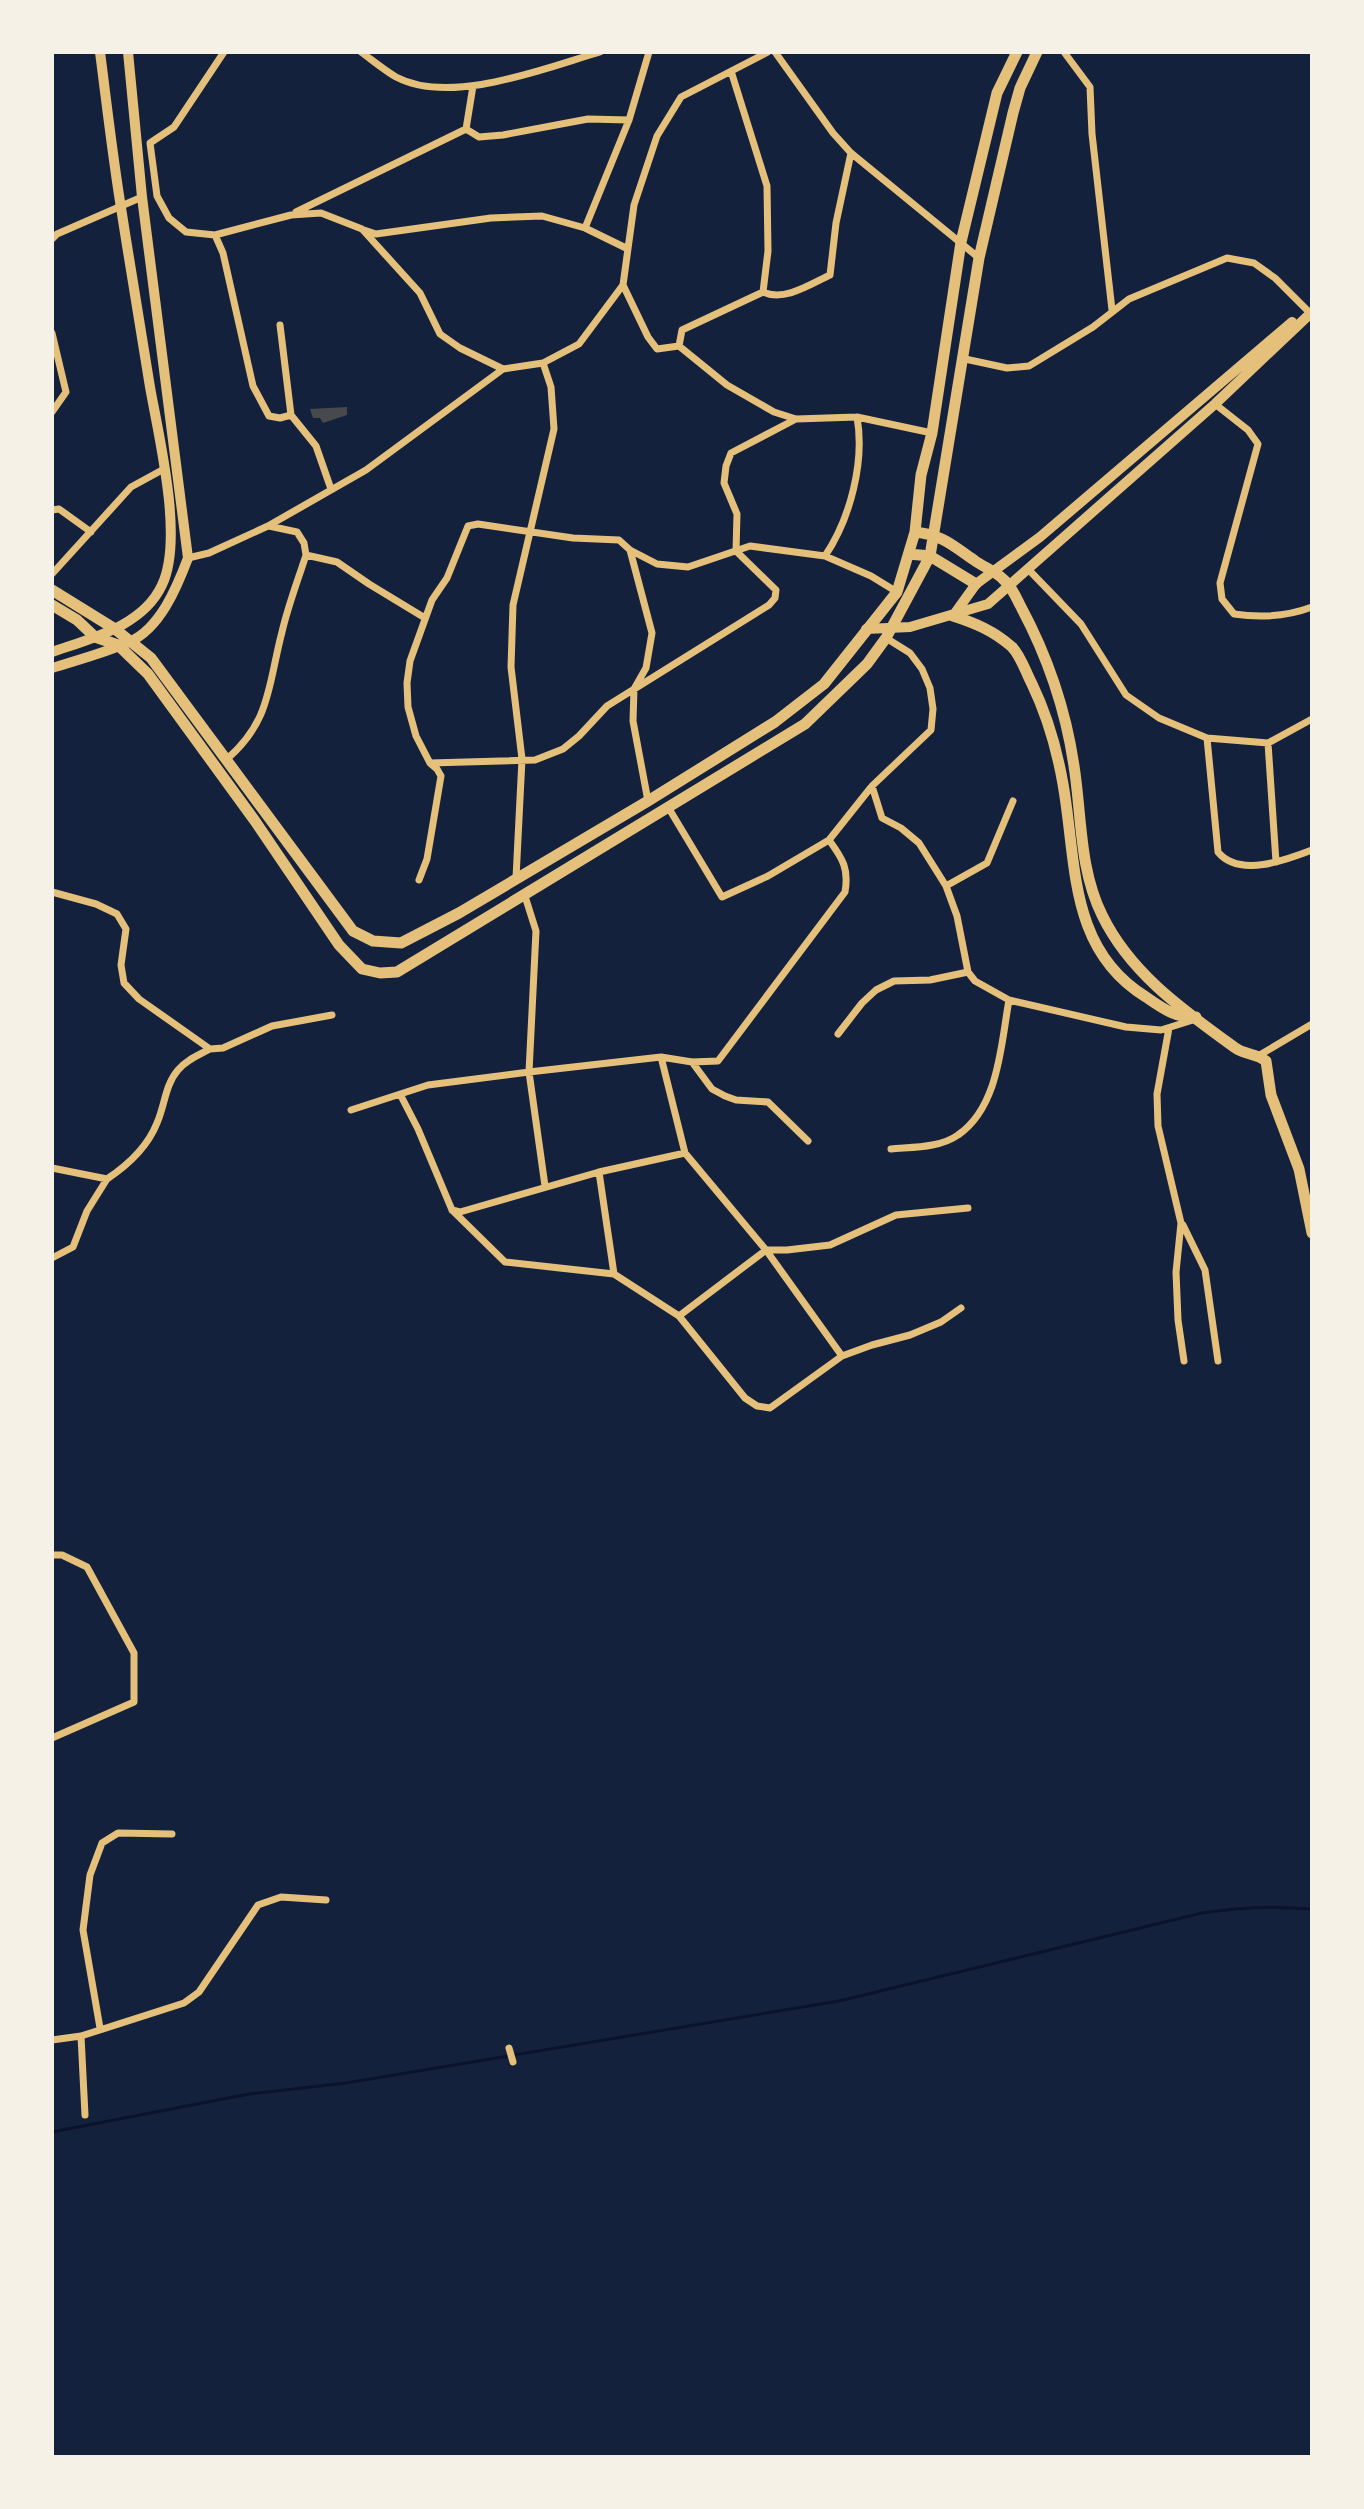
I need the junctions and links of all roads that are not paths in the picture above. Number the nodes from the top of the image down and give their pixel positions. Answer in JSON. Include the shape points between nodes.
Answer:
{"nodes":[{"id":1,"x":100,"y":52,"type":"edge"},
{"id":2,"x":128,"y":52,"type":"edge"},
{"id":3,"x":224,"y":52,"type":"edge"},
{"id":4,"x":361,"y":52,"type":"edge"},
{"id":5,"x":600,"y":52,"type":"edge"},
{"id":6,"x":649,"y":52,"type":"edge"},
{"id":7,"x":768,"y":52,"type":"edge"},
{"id":8,"x":775,"y":52,"type":"edge"},
{"id":9,"x":1017,"y":52,"type":"edge"},
{"id":10,"x":1037,"y":52,"type":"edge"},
{"id":11,"x":1064,"y":52,"type":"edge"},
{"id":12,"x":731,"y":71,"type":"junction"},
{"id":13,"x":473,"y":86,"type":"junction"},
{"id":14,"x":629,"y":120,"type":"junction"},
{"id":15,"x":466,"y":129,"type":"junction"},
{"id":16,"x":144,"y":151,"type":"junction"},
{"id":17,"x":851,"y":153,"type":"junction"},
{"id":18,"x":142,"y":197,"type":"junction"},
{"id":19,"x":121,"y":207,"type":"junction"},
{"id":20,"x":291,"y":215,"type":"junction"},
{"id":21,"x":585,"y":228,"type":"junction"},
{"id":22,"x":362,"y":229,"type":"junction"},
{"id":23,"x":215,"y":235,"type":"junction"},
{"id":24,"x":52,"y":239,"type":"edge"},
{"id":25,"x":961,"y":242,"type":"junction"},
{"id":26,"x":626,"y":248,"type":"junction"},
{"id":27,"x":979,"y":258,"type":"junction"},
{"id":28,"x":623,"y":285,"type":"junction"},
{"id":29,"x":763,"y":292,"type":"junction"},
{"id":30,"x":1112,"y":310,"type":"junction"},
{"id":31,"x":1311,"y":312,"type":"edge"},
{"id":32,"x":280,"y":325,"type":"dead end"},
{"id":33,"x":52,"y":333,"type":"edge"},
{"id":34,"x":679,"y":346,"type":"junction"},
{"id":35,"x":965,"y":359,"type":"junction"},
{"id":36,"x":543,"y":363,"type":"junction"},
{"id":37,"x":503,"y":369,"type":"junction"},
{"id":38,"x":1215,"y":404,"type":"junction"},
{"id":39,"x":52,"y":412,"type":"edge"},
{"id":40,"x":291,"y":415,"type":"junction"},
{"id":41,"x":857,"y":417,"type":"junction"},
{"id":42,"x":796,"y":419,"type":"junction"},
{"id":43,"x":932,"y":433,"type":"junction"},
{"id":44,"x":164,"y":469,"type":"junction"},
{"id":45,"x":331,"y":489,"type":"junction"},
{"id":46,"x":52,"y":510,"type":"edge"},
{"id":47,"x":268,"y":526,"type":"junction"},
{"id":48,"x":91,"y":532,"type":"junction"},
{"id":49,"x":531,"y":532,"type":"junction"},
{"id":50,"x":915,"y":532,"type":"junction"},
{"id":51,"x":933,"y":534,"type":"junction"},
{"id":52,"x":630,"y":550,"type":"junction"},
{"id":53,"x":736,"y":551,"type":"junction"},
{"id":54,"x":909,"y":554,"type":"junction"},
{"id":55,"x":306,"y":555,"type":"junction"},
{"id":56,"x":825,"y":556,"type":"junction"},
{"id":57,"x":930,"y":556,"type":"junction"},
{"id":58,"x":188,"y":558,"type":"junction"},
{"id":59,"x":1028,"y":569,"type":"junction"},
{"id":60,"x":994,"y":572,"type":"junction"},
{"id":61,"x":52,"y":574,"type":"edge"},
{"id":62,"x":976,"y":584,"type":"junction"},
{"id":63,"x":1009,"y":585,"type":"junction"},
{"id":64,"x":52,"y":590,"type":"edge"},
{"id":65,"x":897,"y":592,"type":"junction"},
{"id":66,"x":52,"y":605,"type":"edge"},
{"id":67,"x":1312,"y":607,"type":"edge"},
{"id":68,"x":953,"y":616,"type":"junction"},
{"id":69,"x":425,"y":618,"type":"junction"},
{"id":70,"x":115,"y":629,"type":"junction"},
{"id":71,"x":866,"y":629,"type":"junction"},
{"id":72,"x":888,"y":633,"type":"junction"},
{"id":73,"x":95,"y":637,"type":"junction"},
{"id":74,"x":124,"y":644,"type":"junction"},
{"id":75,"x":52,"y":652,"type":"edge"},
{"id":76,"x":52,"y":668,"type":"edge"},
{"id":77,"x":634,"y":689,"type":"junction"},
{"id":78,"x":1312,"y":719,"type":"edge"},
{"id":79,"x":1207,"y":738,"type":"junction"},
{"id":80,"x":1268,"y":743,"type":"junction"},
{"id":81,"x":227,"y":759,"type":"junction"},
{"id":82,"x":522,"y":759,"type":"junction"},
{"id":83,"x":430,"y":763,"type":"junction"},
{"id":84,"x":872,"y":786,"type":"junction"},
{"id":85,"x":648,"y":801,"type":"junction"},
{"id":86,"x":1013,"y":801,"type":"dead end"},
{"id":87,"x":668,"y":807,"type":"junction"},
{"id":88,"x":829,"y":840,"type":"junction"},
{"id":89,"x":1312,"y":850,"type":"edge"},
{"id":90,"x":1276,"y":862,"type":"junction"},
{"id":91,"x":516,"y":878,"type":"junction"},
{"id":92,"x":419,"y":880,"type":"dead end"},
{"id":93,"x":946,"y":886,"type":"junction"},
{"id":94,"x":52,"y":892,"type":"edge"},
{"id":95,"x":524,"y":893,"type":"junction"},
{"id":96,"x":968,"y":972,"type":"junction"},
{"id":97,"x":1009,"y":1000,"type":"junction"},
{"id":98,"x":332,"y":1015,"type":"dead end"},
{"id":99,"x":1197,"y":1018,"type":"junction"},
{"id":100,"x":1311,"y":1027,"type":"edge"},
{"id":101,"x":1169,"y":1028,"type":"junction"},
{"id":102,"x":838,"y":1034,"type":"dead end"},
{"id":103,"x":210,"y":1049,"type":"junction"},
{"id":104,"x":1258,"y":1056,"type":"junction"},
{"id":105,"x":661,"y":1057,"type":"junction"},
{"id":106,"x":692,"y":1062,"type":"junction"},
{"id":107,"x":529,"y":1072,"type":"junction"},
{"id":108,"x":401,"y":1096,"type":"junction"},
{"id":109,"x":351,"y":1110,"type":"dead end"},
{"id":110,"x":808,"y":1141,"type":"dead end"},
{"id":111,"x":891,"y":1149,"type":"dead end"},
{"id":112,"x":685,"y":1153,"type":"junction"},
{"id":113,"x":52,"y":1168,"type":"edge"},
{"id":114,"x":599,"y":1172,"type":"junction"},
{"id":115,"x":107,"y":1179,"type":"junction"},
{"id":116,"x":545,"y":1186,"type":"junction"},
{"id":117,"x":968,"y":1208,"type":"dead end"},
{"id":118,"x":452,"y":1210,"type":"junction"},
{"id":119,"x":1181,"y":1223,"type":"junction"},
{"id":120,"x":1312,"y":1233,"type":"edge"},
{"id":121,"x":766,"y":1250,"type":"junction"},
{"id":122,"x":52,"y":1258,"type":"edge"},
{"id":123,"x":614,"y":1274,"type":"junction"},
{"id":124,"x":961,"y":1308,"type":"dead end"},
{"id":125,"x":679,"y":1316,"type":"junction"},
{"id":126,"x":842,"y":1356,"type":"junction"},
{"id":127,"x":1184,"y":1361,"type":"dead end"},
{"id":128,"x":1218,"y":1361,"type":"dead end"},
{"id":129,"x":52,"y":1555,"type":"edge"},
{"id":130,"x":52,"y":1738,"type":"edge"},
{"id":131,"x":172,"y":1834,"type":"dead end"},
{"id":132,"x":326,"y":1900,"type":"dead end"},
{"id":133,"x":100,"y":2028,"type":"junction"},
{"id":134,"x":81,"y":2036,"type":"junction"},
{"id":135,"x":52,"y":2040,"type":"edge"},
{"id":136,"x":509,"y":2048,"type":"dead end"},
{"id":137,"x":513,"y":2062,"type":"dead end"},
{"id":138,"x":85,"y":2115,"type":"dead end"}],
"edges":[{"from":1,"to":19,"type":"main road"},
{"from":2,"to":16,"type":"main road"},
{"from":3,"to":16,"type":"street","via":[[174,127]]},
{"from":4,"to":13,"type":"street","via":[[398,78],[428,86]]},
{"from":5,"to":13,"type":"street"},
{"from":6,"to":14,"type":"street"},
{"from":7,"to":12,"type":"street"},
{"from":8,"to":17,"type":"street"},
{"from":9,"to":25,"type":"main road","via":[[997,93]]},
{"from":10,"to":27,"type":"main road","via":[[1020,88]]},
{"from":11,"to":30,"type":"street","via":[[1090,87]]},
{"from":12,"to":26,"type":"street","via":[[681,97],[657,136]]},
{"from":12,"to":29,"type":"street","via":[[767,186]]},
{"from":13,"to":15,"type":"street"},
{"from":14,"to":15,"type":"street","via":[[588,119],[479,137]]},
{"from":14,"to":21,"type":"street"},
{"from":15,"to":20,"type":"street"},
{"from":16,"to":18,"type":"main road"},
{"from":16,"to":23,"type":"street","via":[[169,218],[186,232]]},
{"from":17,"to":25,"type":"street"},
{"from":17,"to":29,"type":"street","via":[[830,275],[796,291],[772,296]]},
{"from":18,"to":19,"type":"street"},
{"from":18,"to":58,"type":"main road"},
{"from":19,"to":24,"type":"street"},
{"from":19,"to":44,"type":"main road"},
{"from":20,"to":22,"type":"street","via":[[321,213]]},
{"from":20,"to":23,"type":"street"},
{"from":21,"to":22,"type":"street","via":[[542,216],[376,234]]},
{"from":21,"to":26,"type":"street"},
{"from":22,"to":37,"type":"street","via":[[420,293],[440,334]]},
{"from":23,"to":40,"type":"street","via":[[253,386],[269,416]]},
{"from":25,"to":27,"type":"street"},
{"from":25,"to":43,"type":"main road"},
{"from":26,"to":28,"type":"street"},
{"from":27,"to":35,"type":"main road"},
{"from":28,"to":34,"type":"street","via":[[657,349]]},
{"from":28,"to":36,"type":"street","via":[[579,344]]},
{"from":29,"to":34,"type":"street","via":[[682,330]]},
{"from":30,"to":31,"type":"street","via":[[1227,258],[1254,263]]},
{"from":30,"to":35,"type":"street","via":[[1029,366],[1007,368]]},
{"from":31,"to":38,"type":"main road"},
{"from":31,"to":60,"type":"main road"},
{"from":32,"to":40,"type":"street"},
{"from":33,"to":39,"type":"street","via":[[66,392]]},
{"from":34,"to":42,"type":"street","via":[[727,385]]},
{"from":35,"to":51,"type":"main road"},
{"from":36,"to":37,"type":"street"},
{"from":36,"to":49,"type":"street","via":[[554,429]]},
{"from":37,"to":45,"type":"street","via":[[366,470]]},
{"from":38,"to":59,"type":"main road"},
{"from":38,"to":67,"type":"street","via":[[1258,444],[1220,583],[1222,599],[1234,614],[1245,616],[1292,614]]},
{"from":40,"to":45,"type":"street","via":[[316,446]]},
{"from":41,"to":42,"type":"street"},
{"from":41,"to":43,"type":"street"},
{"from":41,"to":56,"type":"street","via":[[853,487],[844,521]]},
{"from":42,"to":53,"type":"street","via":[[731,453],[724,483],[737,514]]},
{"from":43,"to":50,"type":"main road"},
{"from":44,"to":48,"type":"street","via":[[131,487]]},
{"from":44,"to":70,"type":"main road","via":[[170,562],[148,607]]},
{"from":45,"to":47,"type":"street"},
{"from":46,"to":48,"type":"street","via":[[59,509]]},
{"from":47,"to":55,"type":"street","via":[[297,532]]},
{"from":47,"to":58,"type":"street"},
{"from":48,"to":61,"type":"street"},
{"from":49,"to":52,"type":"street","via":[[619,540]]},
{"from":49,"to":69,"type":"street","via":[[468,526]]},
{"from":49,"to":82,"type":"street","via":[[513,605],[511,667]]},
{"from":50,"to":51,"type":"main road"},
{"from":50,"to":54,"type":"main road"},
{"from":51,"to":57,"type":"main road"},
{"from":51,"to":60,"type":"main road"},
{"from":52,"to":53,"type":"street","via":[[657,564],[688,567]]},
{"from":52,"to":77,"type":"street","via":[[652,633],[646,668]]},
{"from":53,"to":56,"type":"street","via":[[750,546]]},
{"from":53,"to":77,"type":"street","via":[[776,590],[775,598]]},
{"from":54,"to":57,"type":"main road"},
{"from":54,"to":65,"type":"main road"},
{"from":55,"to":69,"type":"street","via":[[337,562]]},
{"from":55,"to":81,"type":"street","via":[[284,622],[268,700],[245,743]]},
{"from":56,"to":65,"type":"street"},
{"from":57,"to":62,"type":"main road"},
{"from":57,"to":72,"type":"main road"},
{"from":58,"to":74,"type":"main road","via":[[174,595],[158,618]]},
{"from":59,"to":63,"type":"main road"},
{"from":59,"to":79,"type":"street","via":[[1081,624],[1126,695],[1159,718]]},
{"from":60,"to":62,"type":"main road"},
{"from":60,"to":63,"type":"main road"},
{"from":62,"to":68,"type":"main road"},
{"from":63,"to":68,"type":"main road","via":[[988,604]]},
{"from":63,"to":99,"type":"main road","via":[[1058,693],[1074,766],[1085,868],[1102,915],[1154,986]]},
{"from":64,"to":70,"type":"main road"},
{"from":65,"to":71,"type":"main road"},
{"from":66,"to":73,"type":"main road"},
{"from":68,"to":72,"type":"main road"},
{"from":68,"to":99,"type":"main road","via":[[985,627],[1015,649],[1042,705],[1063,783],[1074,883],[1087,928],[1111,970],[1175,1015]]},
{"from":69,"to":83,"type":"street","via":[[407,683],[416,736]]},
{"from":70,"to":73,"type":"main road"},
{"from":70,"to":74,"type":"main road"},
{"from":71,"to":72,"type":"main road"},
{"from":71,"to":85,"type":"main road","via":[[824,684],[775,722]]},
{"from":72,"to":84,"type":"street","via":[[922,669],[930,688],[931,730]]},
{"from":72,"to":87,"type":"main road","via":[[867,664],[805,724]]},
{"from":73,"to":74,"type":"main road"},
{"from":73,"to":75,"type":"main road"},
{"from":74,"to":76,"type":"main road"},
{"from":74,"to":81,"type":"main road","via":[[151,658]]},
{"from":74,"to":95,"type":"main road","via":[[339,945],[362,969],[397,972]]},
{"from":77,"to":82,"type":"street","via":[[607,706],[563,749],[535,760]]},
{"from":77,"to":85,"type":"street","via":[[633,721]]},
{"from":78,"to":80,"type":"street"},
{"from":79,"to":80,"type":"street"},
{"from":79,"to":90,"type":"street","via":[[1218,852],[1237,865]]},
{"from":80,"to":90,"type":"street"},
{"from":81,"to":91,"type":"main road","via":[[347,925],[366,939],[401,943]]},
{"from":82,"to":83,"type":"street"},
{"from":82,"to":91,"type":"street"},
{"from":83,"to":92,"type":"street","via":[[441,776],[441,789]]},
{"from":84,"to":88,"type":"street"},
{"from":84,"to":93,"type":"street","via":[[882,818],[919,843]]},
{"from":85,"to":91,"type":"main road"},
{"from":86,"to":93,"type":"street","via":[[987,863]]},
{"from":87,"to":88,"type":"street","via":[[722,897]]},
{"from":87,"to":95,"type":"main road"},
{"from":88,"to":106,"type":"street","via":[[845,861],[845,892],[718,1061]]},
{"from":89,"to":90,"type":"street"},
{"from":93,"to":96,"type":"street"},
{"from":94,"to":103,"type":"street","via":[[117,914],[126,929],[124,983]]},
{"from":95,"to":107,"type":"street","via":[[536,931]]},
{"from":96,"to":97,"type":"street"},
{"from":96,"to":102,"type":"street","via":[[894,981],[862,1003]]},
{"from":97,"to":101,"type":"street","via":[[1126,1027]]},
{"from":97,"to":111,"type":"street","via":[[993,1086],[978,1115],[957,1136],[927,1146]]},
{"from":98,"to":103,"type":"street","via":[[272,1026]]},
{"from":99,"to":101,"type":"street"},
{"from":99,"to":104,"type":"main road","via":[[1236,1049]]},
{"from":100,"to":104,"type":"street"},
{"from":101,"to":119,"type":"street","via":[[1157,1094],[1158,1126]]},
{"from":103,"to":115,"type":"street","via":[[179,1068],[141,1150]]},
{"from":104,"to":120,"type":"main road","via":[[1270,1072],[1271,1095],[1299,1169]]},
{"from":105,"to":106,"type":"street"},
{"from":105,"to":107,"type":"street"},
{"from":105,"to":112,"type":"street"},
{"from":106,"to":110,"type":"street","via":[[712,1089],[736,1100],[768,1102]]},
{"from":107,"to":108,"type":"street","via":[[428,1085]]},
{"from":107,"to":116,"type":"street"},
{"from":108,"to":109,"type":"street"},
{"from":108,"to":118,"type":"street"},
{"from":112,"to":114,"type":"street"},
{"from":112,"to":121,"type":"street"},
{"from":113,"to":115,"type":"street"},
{"from":114,"to":116,"type":"street"},
{"from":114,"to":123,"type":"street"},
{"from":115,"to":122,"type":"street","via":[[73,1247]]},
{"from":116,"to":118,"type":"street"},
{"from":117,"to":121,"type":"street","via":[[896,1215],[830,1245]]},
{"from":118,"to":123,"type":"street","via":[[505,1262]]},
{"from":119,"to":127,"type":"street","via":[[1176,1272]]},
{"from":119,"to":128,"type":"street","via":[[1205,1270]]},
{"from":121,"to":125,"type":"street"},
{"from":121,"to":126,"type":"street"},
{"from":123,"to":125,"type":"street"},
{"from":124,"to":126,"type":"street","via":[[910,1335]]},
{"from":125,"to":126,"type":"street","via":[[757,1406],[770,1408]]},
{"from":129,"to":130,"type":"street","via":[[87,1567],[134,1653],[134,1702]]},
{"from":131,"to":133,"type":"street","via":[[118,1833],[102,1843],[90,1875],[83,1930]]},
{"from":132,"to":133,"type":"street","via":[[281,1897],[258,1905],[199,1992],[184,2003]]},
{"from":133,"to":134,"type":"street"},
{"from":134,"to":135,"type":"street"},
{"from":134,"to":138,"type":"street"},
{"from":136,"to":137,"type":"street"}]}
